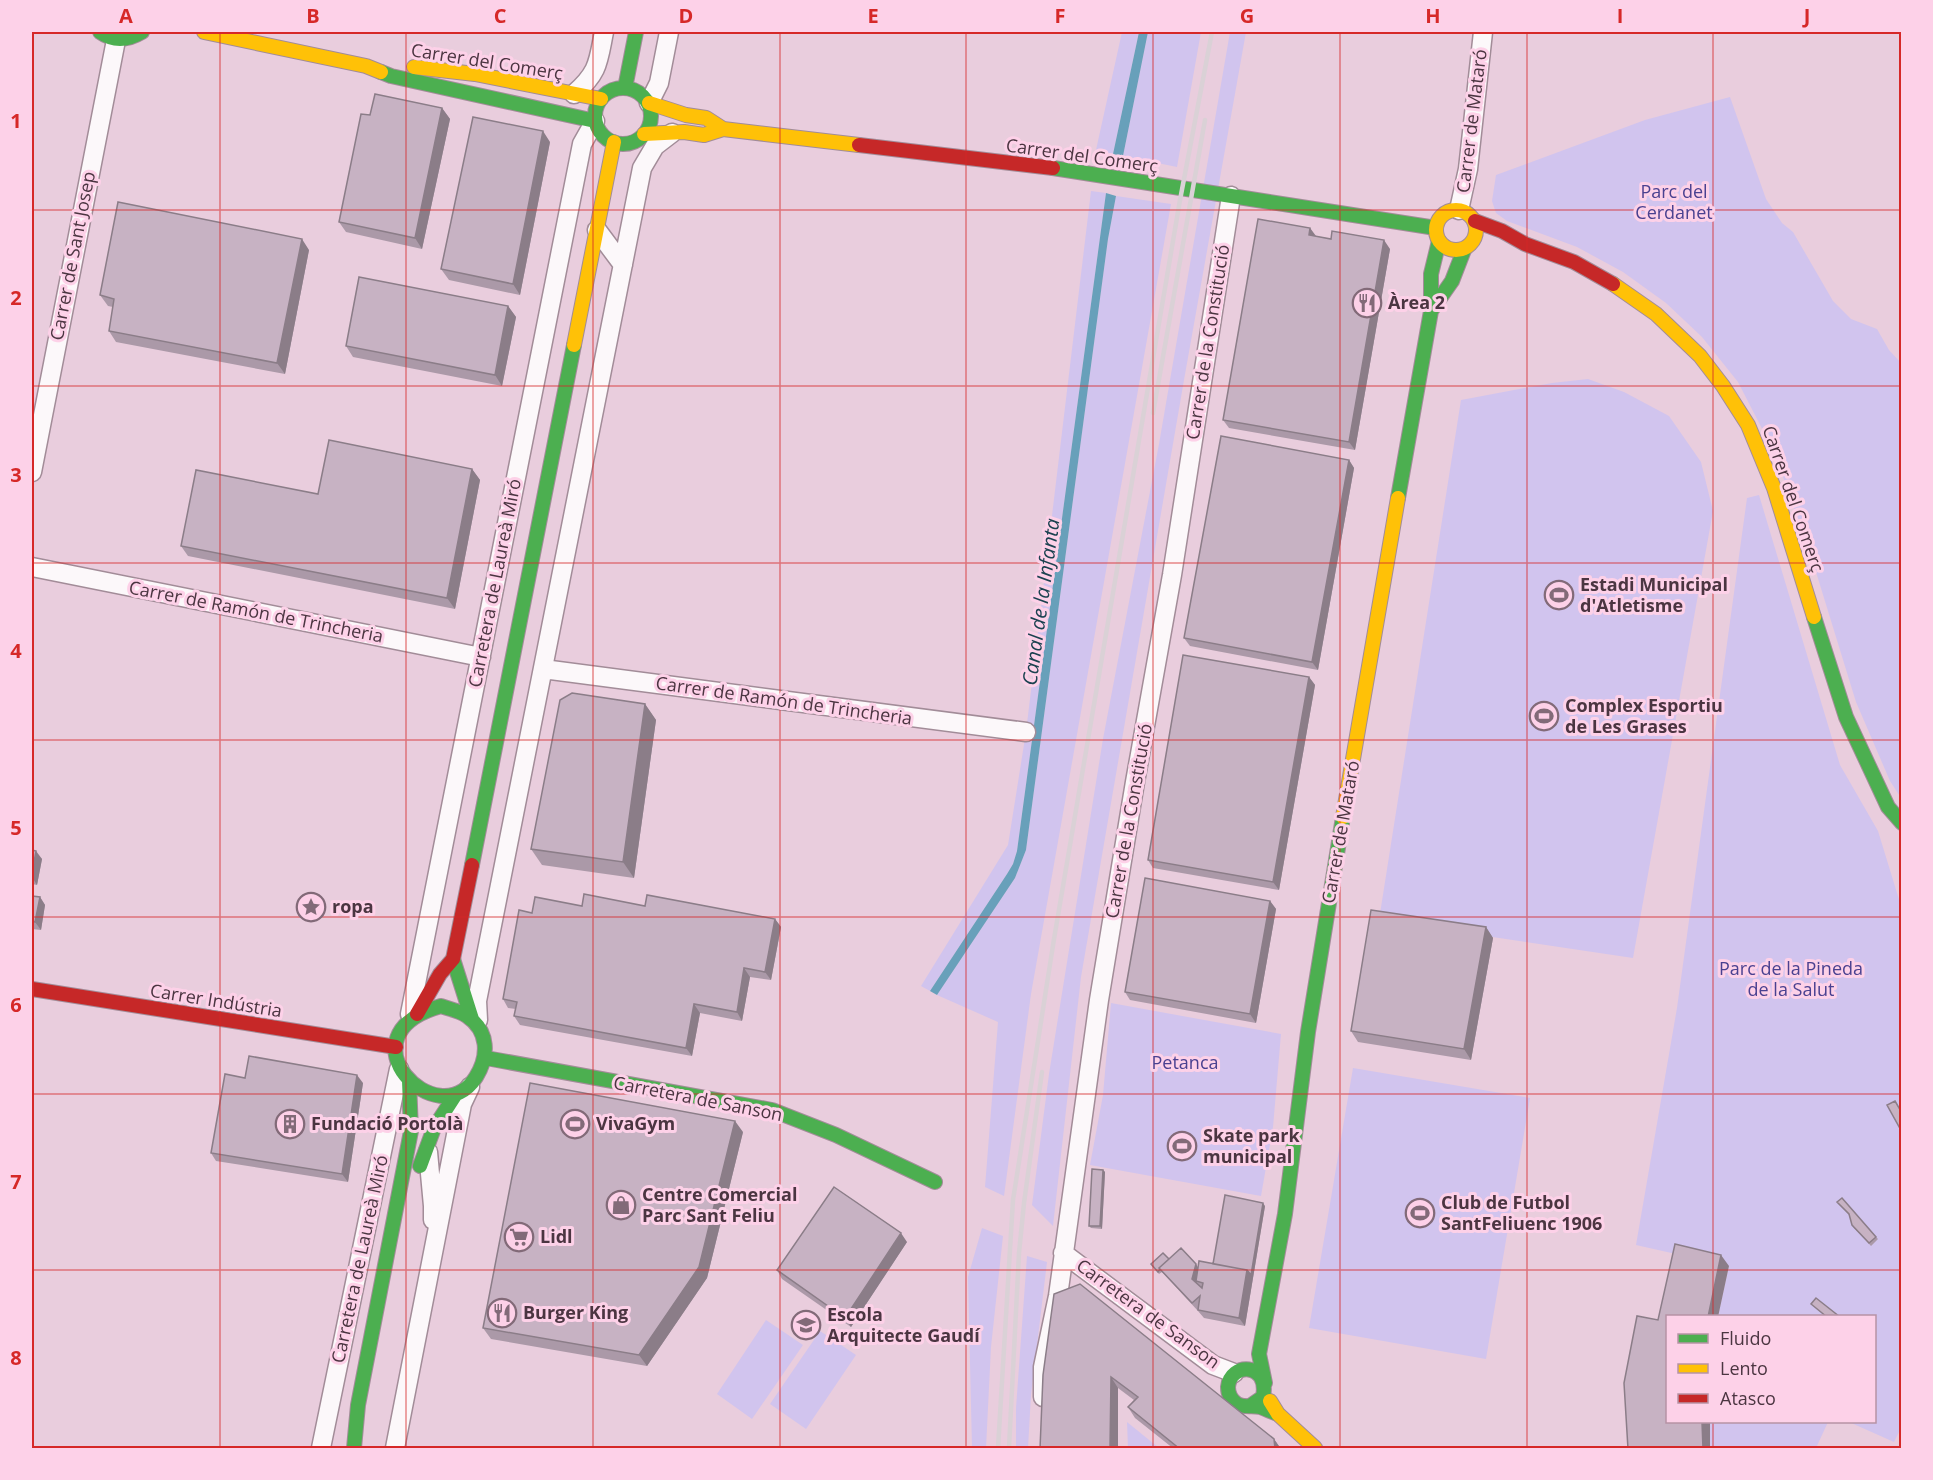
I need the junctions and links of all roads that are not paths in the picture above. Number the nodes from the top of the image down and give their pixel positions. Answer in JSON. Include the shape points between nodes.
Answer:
{"nodes":[{"id":1,"x":142,"y":32,"type":"edge"},
{"id":2,"x":204,"y":32,"type":"edge"},
{"id":3,"x":604,"y":32,"type":"edge"},
{"id":4,"x":636,"y":32,"type":"edge"},
{"id":5,"x":669,"y":32,"type":"edge"},
{"id":6,"x":1483,"y":32,"type":"edge"},
{"id":7,"x":108,"y":36,"type":"edge"},
{"id":8,"x":366,"y":66,"type":"junction"},
{"id":9,"x":658,"y":83,"type":"junction"},
{"id":10,"x":625,"y":88,"type":"junction"},
{"id":11,"x":574,"y":94,"type":"junction"},
{"id":12,"x":601,"y":99,"type":"junction"},
{"id":13,"x":648,"y":102,"type":"junction"},
{"id":14,"x":674,"y":111,"type":"junction"},
{"id":15,"x":568,"y":115,"type":"junction"},
{"id":16,"x":596,"y":121,"type":"junction"},
{"id":17,"x":723,"y":129,"type":"junction"},
{"id":18,"x":672,"y":133,"type":"junction"},
{"id":19,"x":644,"y":134,"type":"junction"},
{"id":20,"x":614,"y":142,"type":"junction"},
{"id":21,"x":582,"y":144,"type":"junction"},
{"id":22,"x":1231,"y":196,"type":"junction"},
{"id":23,"x":1459,"y":210,"type":"junction"},
{"id":24,"x":1475,"y":221,"type":"junction"},
{"id":25,"x":597,"y":230,"type":"junction"},
{"id":26,"x":1437,"y":234,"type":"junction"},
{"id":27,"x":1524,"y":244,"type":"junction"},
{"id":28,"x":1479,"y":245,"type":"junction"},
{"id":29,"x":623,"y":265,"type":"junction"},
{"id":30,"x":1431,"y":311,"type":"junction"},
{"id":31,"x":32,"y":472,"type":"edge"},
{"id":32,"x":32,"y":567,"type":"edge"},
{"id":33,"x":481,"y":657,"type":"junction"},
{"id":34,"x":543,"y":669,"type":"junction"},
{"id":35,"x":1026,"y":732,"type":"dead end"},
{"id":36,"x":1902,"y":823,"type":"edge"},
{"id":37,"x":453,"y":959,"type":"junction"},
{"id":38,"x":32,"y":989,"type":"edge"},
{"id":39,"x":413,"y":1018,"type":"junction"},
{"id":40,"x":476,"y":1023,"type":"junction"},
{"id":41,"x":396,"y":1047,"type":"junction"},
{"id":42,"x":486,"y":1058,"type":"junction"},
{"id":43,"x":404,"y":1075,"type":"junction"},
{"id":44,"x":471,"y":1083,"type":"junction"},
{"id":45,"x":456,"y":1094,"type":"junction"},
{"id":46,"x":426,"y":1141,"type":"junction"},
{"id":47,"x":417,"y":1180,"type":"dead end"},
{"id":48,"x":935,"y":1182,"type":"dead end"},
{"id":49,"x":1063,"y":1253,"type":"junction"},
{"id":50,"x":428,"y":1279,"type":"junction"},
{"id":51,"x":1259,"y":1354,"type":"junction"},
{"id":52,"x":1238,"y":1371,"type":"junction"},
{"id":53,"x":1265,"y":1385,"type":"junction"},
{"id":54,"x":1250,"y":1406,"type":"junction"},
{"id":55,"x":371,"y":1409,"type":"dead end"},
{"id":56,"x":1042,"y":1412,"type":"edge"},
{"id":57,"x":1278,"y":1414,"type":"junction"},
{"id":58,"x":321,"y":1449,"type":"edge"},
{"id":59,"x":354,"y":1449,"type":"edge"},
{"id":60,"x":359,"y":1449,"type":"edge"},
{"id":61,"x":395,"y":1449,"type":"edge"},
{"id":62,"x":1316,"y":1449,"type":"edge"}],
"edges":[{"from":1,"to":7,"type":"street","via":[[126,40]]},
{"from":2,"to":8,"type":"street","name":"Carrer del Comerç"},
{"from":3,"to":11,"type":"street","via":[[597,66]]},
{"from":4,"to":10,"type":"street"},
{"from":5,"to":9,"type":"street"},
{"from":6,"to":23,"type":"street","name":"Carrer de Mataró","via":[[1468,169]]},
{"from":7,"to":31,"type":"street","name":"Carrer de Sant Josep"},
{"from":8,"to":11,"type":"street","name":"Carrer del Comerç","via":[[395,65],[475,74]]},
{"from":8,"to":15,"type":"street","name":"Carrer del Comerç","via":[[391,76]]},
{"from":9,"to":13,"type":"street"},
{"from":9,"to":14,"type":"street"},
{"from":10,"to":12,"type":"street","via":[[608,92]]},
{"from":10,"to":13,"type":"street","via":[[635,90]]},
{"from":11,"to":12,"type":"street","name":"Carrer del Comerç"},
{"from":12,"to":16,"type":"street"},
{"from":13,"to":14,"type":"street","name":"Carrer del Comerç"},
{"from":13,"to":19,"type":"street","via":[[651,121]]},
{"from":14,"to":17,"type":"street","name":"Carrer del Comerç","via":[[706,118]]},
{"from":15,"to":16,"type":"street","name":"Carrer del Comerç"},
{"from":15,"to":21,"type":"street"},
{"from":16,"to":20,"type":"street","via":[[598,131]]},
{"from":16,"to":21,"type":"street","name":"Carretera de Laureà Miró"},
{"from":17,"to":18,"type":"street","name":"Carrer del Comerç","via":[[704,135]]},
{"from":17,"to":22,"type":"street","name":"Carrer del Comerç","via":[[1051,168]]},
{"from":18,"to":19,"type":"street","name":"Carrer del Comerç"},
{"from":18,"to":29,"type":"street","via":[[655,146],[642,168]]},
{"from":19,"to":20,"type":"street","via":[[633,142]]},
{"from":20,"to":25,"type":"street","name":"Carretera de Laureà Miró"},
{"from":21,"to":33,"type":"street","name":"Carretera de Laureà Miró"},
{"from":22,"to":26,"type":"street","name":"Carrer del Comerç"},
{"from":22,"to":49,"type":"street","name":"Carrer de la Constitució","via":[[1172,575],[1099,999]]},
{"from":23,"to":24,"type":"street"},
{"from":23,"to":26,"type":"street","via":[[1451,210],[1438,220]]},
{"from":24,"to":27,"type":"street","name":"Carrer del Comerç"},
{"from":24,"to":28,"type":"street"},
{"from":25,"to":29,"type":"street"},
{"from":25,"to":37,"type":"street","name":"Carretera de Laureà Miró"},
{"from":26,"to":28,"type":"street","via":[[1450,250]]},
{"from":26,"to":30,"type":"street","name":"Carrer de Mataró"},
{"from":27,"to":28,"type":"street","name":"Carrer del Comerç"},
{"from":27,"to":36,"type":"street","name":"Carrer del Comerç","via":[[1574,262],[1624,290],[1700,356],[1723,386],[1748,425],[1774,488],[1846,717],[1888,807]]},
{"from":28,"to":30,"type":"street","name":"Carrer de Mataró"},
{"from":29,"to":34,"type":"street"},
{"from":30,"to":51,"type":"street","name":"Carrer de Mataró","via":[[1334,870],[1308,1032],[1286,1214]]},
{"from":32,"to":33,"type":"street","name":"Carrer de Ramón de Trincheria"},
{"from":33,"to":39,"type":"street","name":"Carretera de Laureà Miró"},
{"from":34,"to":35,"type":"street","name":"Carrer de Ramón de Trincheria"},
{"from":34,"to":40,"type":"street","via":[[477,1001]]},
{"from":37,"to":39,"type":"street","name":"Carretera de Laureà Miró"},
{"from":37,"to":40,"type":"street","name":"Carretera de Laureà Miró","via":[[462,993]]},
{"from":38,"to":41,"type":"street","name":"Carrer Indústria"},
{"from":39,"to":40,"type":"street","via":[[441,1006],[456,1009]]},
{"from":39,"to":41,"type":"street","via":[[400,1033]]},
{"from":40,"to":42,"type":"street","via":[[484,1037]]},
{"from":41,"to":43,"type":"street","via":[[395,1058]]},
{"from":42,"to":44,"type":"street"},
{"from":42,"to":48,"type":"street","name":"Carretera de Sanson","via":[[772,1110]]},
{"from":43,"to":45,"type":"street","via":[[426,1092],[440,1096]]},
{"from":43,"to":58,"type":"street","name":"Carretera de Laureà Miró"},
{"from":43,"to":59,"type":"street","name":"Carretera de Laureà Miró","via":[[411,1131],[358,1405]]},
{"from":44,"to":45,"type":"street"},
{"from":44,"to":50,"type":"street","via":[[462,1104]]},
{"from":45,"to":46,"type":"street"},
{"from":46,"to":47,"type":"street"},
{"from":46,"to":50,"type":"street","via":[[434,1206],[427,1246]]},
{"from":49,"to":52,"type":"street","name":"Carretera de Sanson","via":[[1213,1365]]},
{"from":49,"to":56,"type":"street","name":"Carrer de la Constitució","via":[[1043,1366]]},
{"from":50,"to":61,"type":"street"},
{"from":51,"to":52,"type":"street"},
{"from":51,"to":53,"type":"street","name":"Carrer de Mataró"},
{"from":52,"to":53,"type":"street","via":[[1256,1371]]},
{"from":52,"to":54,"type":"street","via":[[1229,1381],[1230,1396],[1240,1405]]},
{"from":53,"to":54,"type":"street","via":[[1263,1397]]},
{"from":53,"to":57,"type":"street","name":"Carrer de Mataró"},
{"from":54,"to":57,"type":"street"},
{"from":55,"to":60,"type":"street"},
{"from":57,"to":62,"type":"street"}]}
